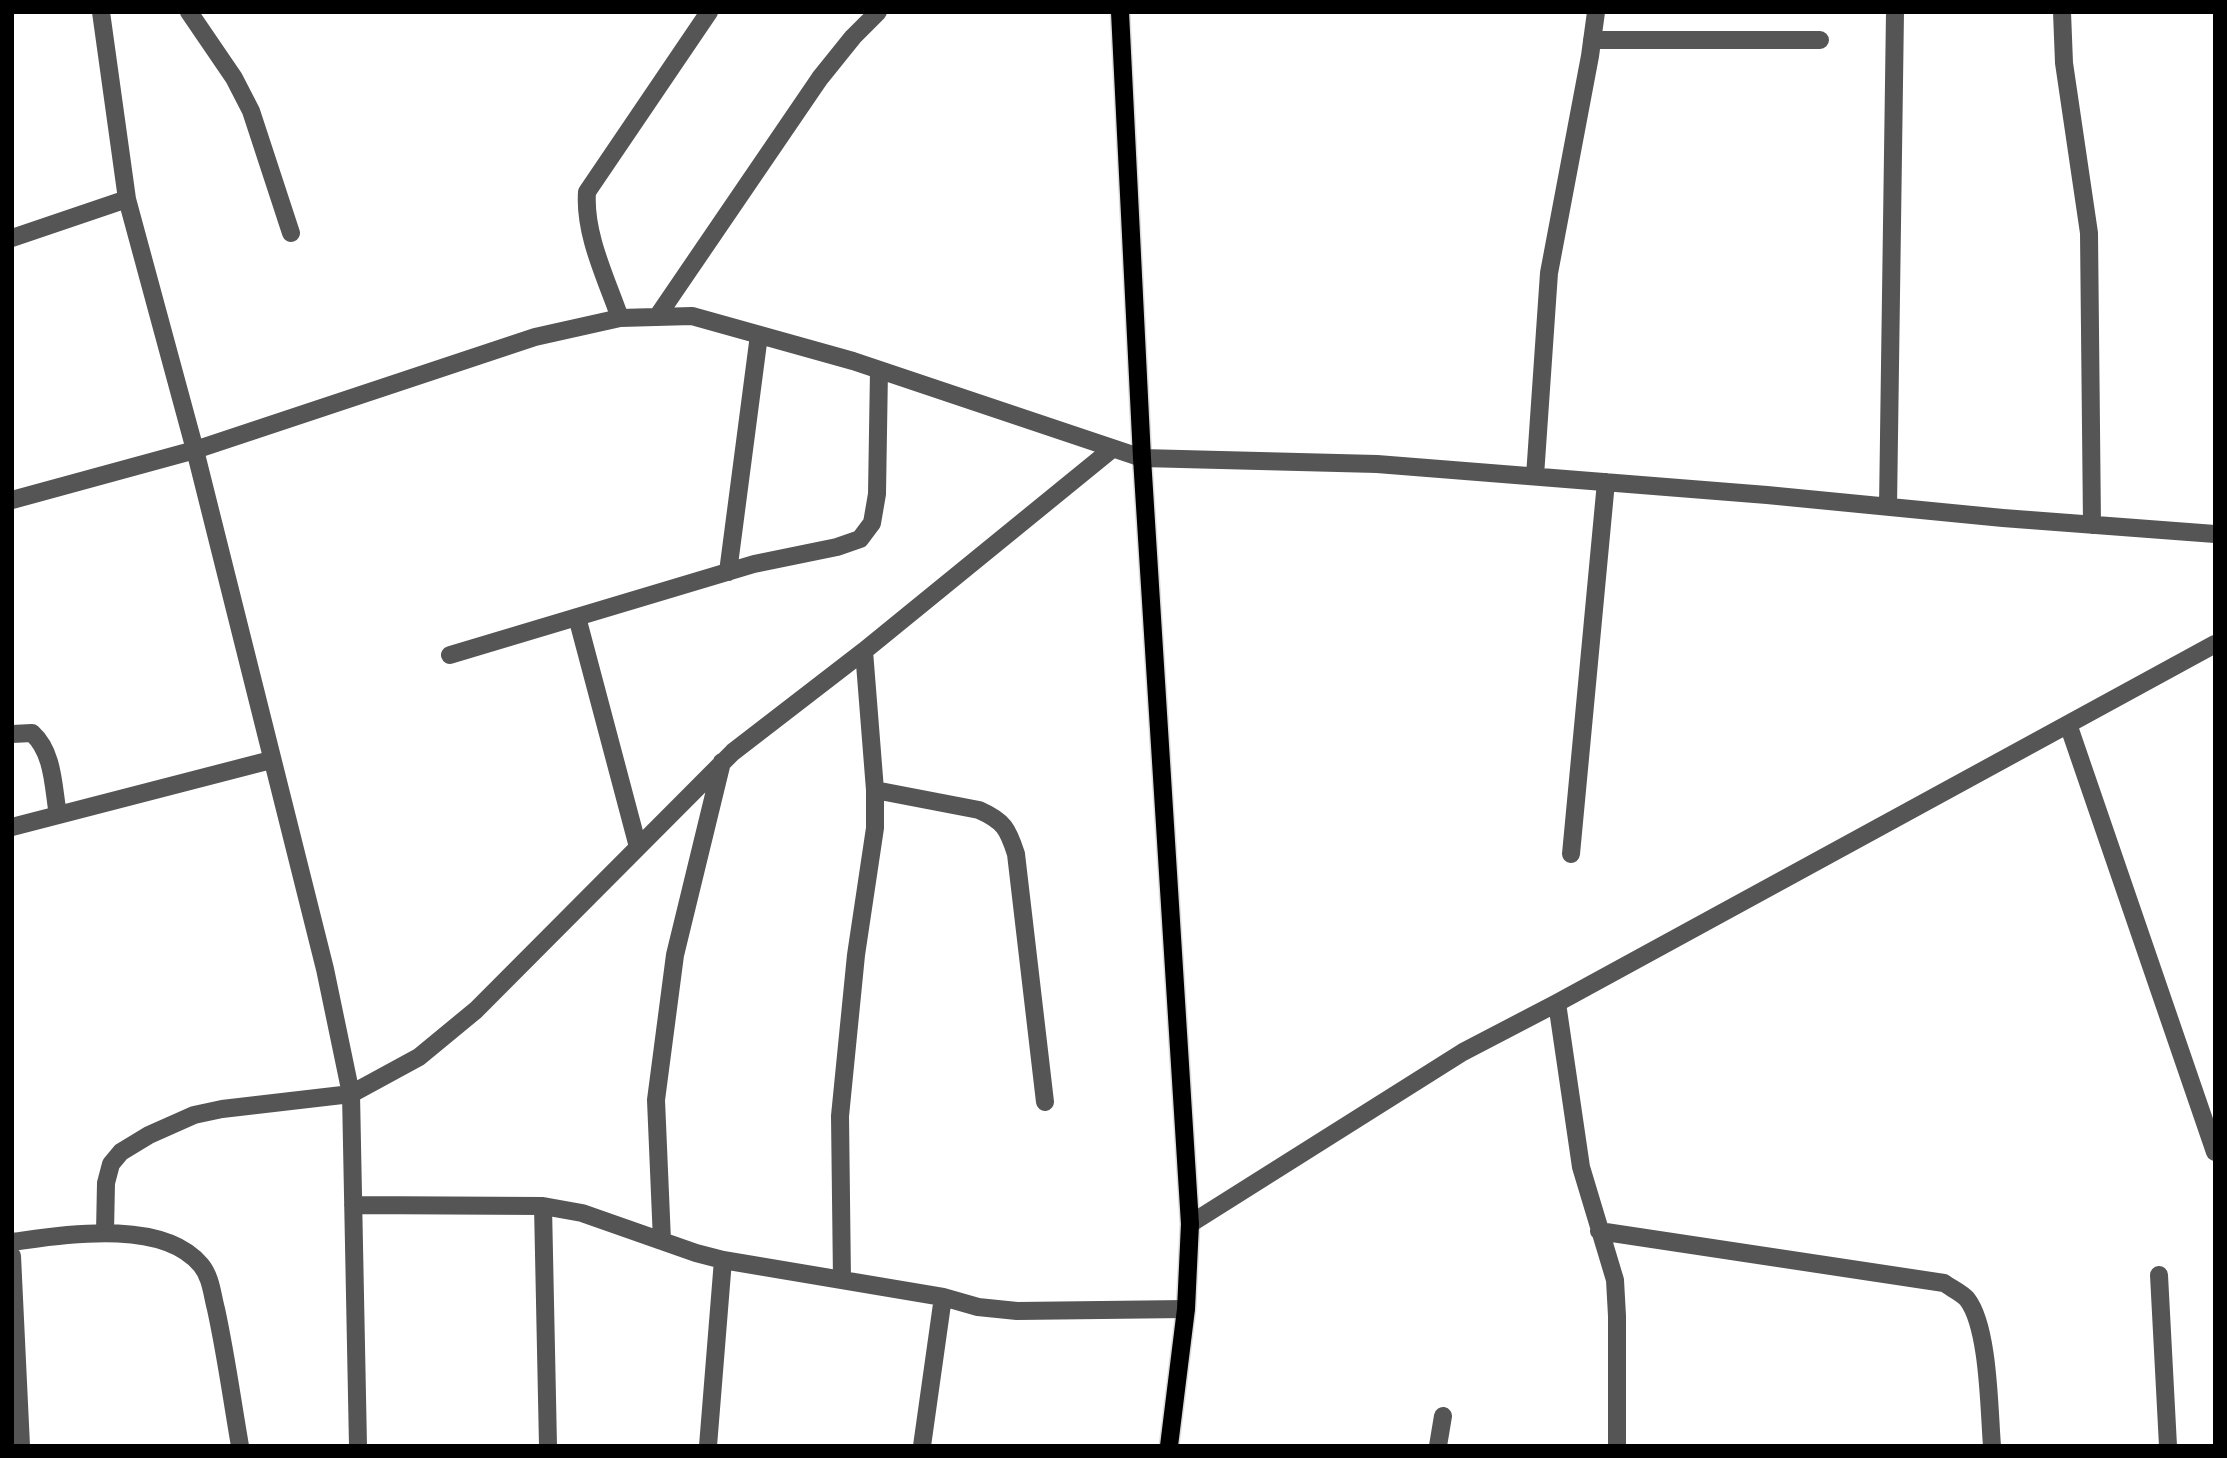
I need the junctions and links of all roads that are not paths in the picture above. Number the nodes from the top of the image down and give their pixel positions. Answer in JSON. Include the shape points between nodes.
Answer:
{"nodes":[{"id":1,"x":101,"y":12,"type":"edge"},
{"id":2,"x":189,"y":12,"type":"edge"},
{"id":3,"x":709,"y":12,"type":"edge"},
{"id":4,"x":878,"y":12,"type":"edge"},
{"id":5,"x":1120,"y":12,"type":"edge"},
{"id":6,"x":1595,"y":12,"type":"edge"},
{"id":7,"x":1895,"y":12,"type":"edge"},
{"id":8,"x":2062,"y":12,"type":"edge"},
{"id":9,"x":1592,"y":40,"type":"junction"},
{"id":10,"x":1820,"y":40,"type":"dead end"},
{"id":11,"x":127,"y":199,"type":"junction"},
{"id":12,"x":291,"y":233,"type":"dead end"},
{"id":13,"x":12,"y":238,"type":"edge"},
{"id":14,"x":657,"y":317,"type":"junction"},
{"id":15,"x":620,"y":318,"type":"junction"},
{"id":16,"x":759,"y":335,"type":"junction"},
{"id":17,"x":879,"y":370,"type":"junction"},
{"id":18,"x":1112,"y":449,"type":"junction"},
{"id":19,"x":195,"y":450,"type":"junction"},
{"id":20,"x":1142,"y":458,"type":"junction"},
{"id":21,"x":1535,"y":476,"type":"junction"},
{"id":22,"x":1605,"y":482,"type":"junction"},
{"id":23,"x":12,"y":499,"type":"edge"},
{"id":24,"x":1888,"y":507,"type":"junction"},
{"id":25,"x":2092,"y":524,"type":"junction"},
{"id":26,"x":2215,"y":534,"type":"edge"},
{"id":27,"x":728,"y":572,"type":"junction"},
{"id":28,"x":577,"y":617,"type":"junction"},
{"id":29,"x":2215,"y":644,"type":"edge"},
{"id":30,"x":864,"y":651,"type":"junction"},
{"id":31,"x":450,"y":655,"type":"dead end"},
{"id":32,"x":2068,"y":724,"type":"junction"},
{"id":33,"x":12,"y":734,"type":"edge"},
{"id":34,"x":271,"y":760,"type":"junction"},
{"id":35,"x":722,"y":762,"type":"junction"},
{"id":36,"x":875,"y":790,"type":"junction"},
{"id":37,"x":58,"y":816,"type":"junction"},
{"id":38,"x":12,"y":827,"type":"edge"},
{"id":39,"x":638,"y":847,"type":"junction"},
{"id":40,"x":1571,"y":854,"type":"dead end"},
{"id":41,"x":1557,"y":1003,"type":"junction"},
{"id":42,"x":351,"y":1094,"type":"junction"},
{"id":43,"x":1045,"y":1102,"type":"dead end"},
{"id":44,"x":2215,"y":1152,"type":"edge"},
{"id":45,"x":353,"y":1205,"type":"junction"},
{"id":46,"x":543,"y":1206,"type":"junction"},
{"id":47,"x":1189,"y":1224,"type":"junction"},
{"id":48,"x":1599,"y":1231,"type":"junction"},
{"id":49,"x":105,"y":1232,"type":"junction"},
{"id":50,"x":662,"y":1241,"type":"junction"},
{"id":51,"x":12,"y":1242,"type":"edge"},
{"id":52,"x":12,"y":1256,"type":"edge"},
{"id":53,"x":723,"y":1260,"type":"junction"},
{"id":54,"x":2159,"y":1275,"type":"dead end"},
{"id":55,"x":842,"y":1280,"type":"junction"},
{"id":56,"x":943,"y":1297,"type":"junction"},
{"id":57,"x":1186,"y":1309,"type":"junction"},
{"id":58,"x":1443,"y":1416,"type":"dead end"},
{"id":59,"x":21,"y":1446,"type":"edge"},
{"id":60,"x":240,"y":1446,"type":"edge"},
{"id":61,"x":358,"y":1446,"type":"edge"},
{"id":62,"x":548,"y":1446,"type":"edge"},
{"id":63,"x":709,"y":1446,"type":"edge"},
{"id":64,"x":922,"y":1446,"type":"edge"},
{"id":65,"x":1169,"y":1446,"type":"edge"},
{"id":66,"x":1438,"y":1446,"type":"edge"},
{"id":67,"x":1617,"y":1446,"type":"edge"},
{"id":68,"x":1992,"y":1446,"type":"edge"},
{"id":69,"x":2168,"y":1446,"type":"edge"}],
"edges":[{"from":1,"to":11,"type":"street"},
{"from":2,"to":12,"type":"street","via":[[251,111]]},
{"from":3,"to":15,"type":"street","via":[[587,192],[589,229]]},
{"from":4,"to":14,"type":"street","via":[[820,78]]},
{"from":5,"to":20,"type":"main road"},
{"from":6,"to":9,"type":"street"},
{"from":7,"to":24,"type":"street"},
{"from":8,"to":25,"type":"street","via":[[2064,63],[2089,233]]},
{"from":9,"to":10,"type":"street"},
{"from":9,"to":21,"type":"street","via":[[1549,273]]},
{"from":11,"to":13,"type":"street"},
{"from":11,"to":19,"type":"street"},
{"from":14,"to":15,"type":"street"},
{"from":14,"to":16,"type":"street","via":[[692,316]]},
{"from":15,"to":19,"type":"street","via":[[535,337]]},
{"from":16,"to":17,"type":"street"},
{"from":16,"to":27,"type":"street"},
{"from":17,"to":18,"type":"street"},
{"from":17,"to":27,"type":"street","via":[[877,494],[872,523],[860,539],[837,547]]},
{"from":18,"to":20,"type":"street"},
{"from":18,"to":30,"type":"street"},
{"from":19,"to":23,"type":"street"},
{"from":19,"to":34,"type":"street"},
{"from":20,"to":21,"type":"street","via":[[1377,464]]},
{"from":20,"to":47,"type":"main road"},
{"from":21,"to":22,"type":"street"},
{"from":22,"to":24,"type":"street"},
{"from":22,"to":40,"type":"street"},
{"from":24,"to":25,"type":"street"},
{"from":25,"to":26,"type":"street"},
{"from":27,"to":28,"type":"street"},
{"from":28,"to":31,"type":"street"},
{"from":28,"to":39,"type":"street"},
{"from":29,"to":32,"type":"street"},
{"from":30,"to":35,"type":"street"},
{"from":30,"to":36,"type":"street"},
{"from":32,"to":41,"type":"street"},
{"from":32,"to":44,"type":"street"},
{"from":33,"to":37,"type":"street","via":[[32,733],[42,741]]},
{"from":34,"to":37,"type":"street"},
{"from":34,"to":42,"type":"street","via":[[325,969]]},
{"from":35,"to":39,"type":"street"},
{"from":35,"to":50,"type":"street","via":[[675,955],[656,1100]]},
{"from":36,"to":43,"type":"street","via":[[979,810],[1008,831],[1016,854]]},
{"from":36,"to":55,"type":"street","via":[[875,828],[840,1116]]},
{"from":37,"to":38,"type":"street"},
{"from":39,"to":42,"type":"street","via":[[476,1010],[419,1057]]},
{"from":41,"to":47,"type":"street","via":[[1463,1052]]},
{"from":41,"to":48,"type":"street","via":[[1581,1167]]},
{"from":42,"to":45,"type":"street"},
{"from":42,"to":49,"type":"street","via":[[222,1109],[194,1115],[149,1135],[111,1164]]},
{"from":45,"to":46,"type":"street"},
{"from":45,"to":61,"type":"street"},
{"from":46,"to":50,"type":"street","via":[[582,1213]]},
{"from":46,"to":62,"type":"street"},
{"from":47,"to":57,"type":"main road"},
{"from":48,"to":67,"type":"street","via":[[1615,1280]]},
{"from":48,"to":68,"type":"street","via":[[1944,1283],[1967,1298],[1978,1321]]},
{"from":49,"to":51,"type":"street"},
{"from":49,"to":60,"type":"street","via":[[126,1232],[166,1243],[187,1252],[205,1271],[222,1338]]},
{"from":50,"to":53,"type":"street"},
{"from":52,"to":59,"type":"street"},
{"from":53,"to":55,"type":"street"},
{"from":53,"to":63,"type":"street"},
{"from":54,"to":69,"type":"street"},
{"from":55,"to":56,"type":"street"},
{"from":56,"to":57,"type":"street","via":[[1017,1311]]},
{"from":56,"to":64,"type":"street"},
{"from":57,"to":65,"type":"main road"},
{"from":58,"to":66,"type":"street"}]}
